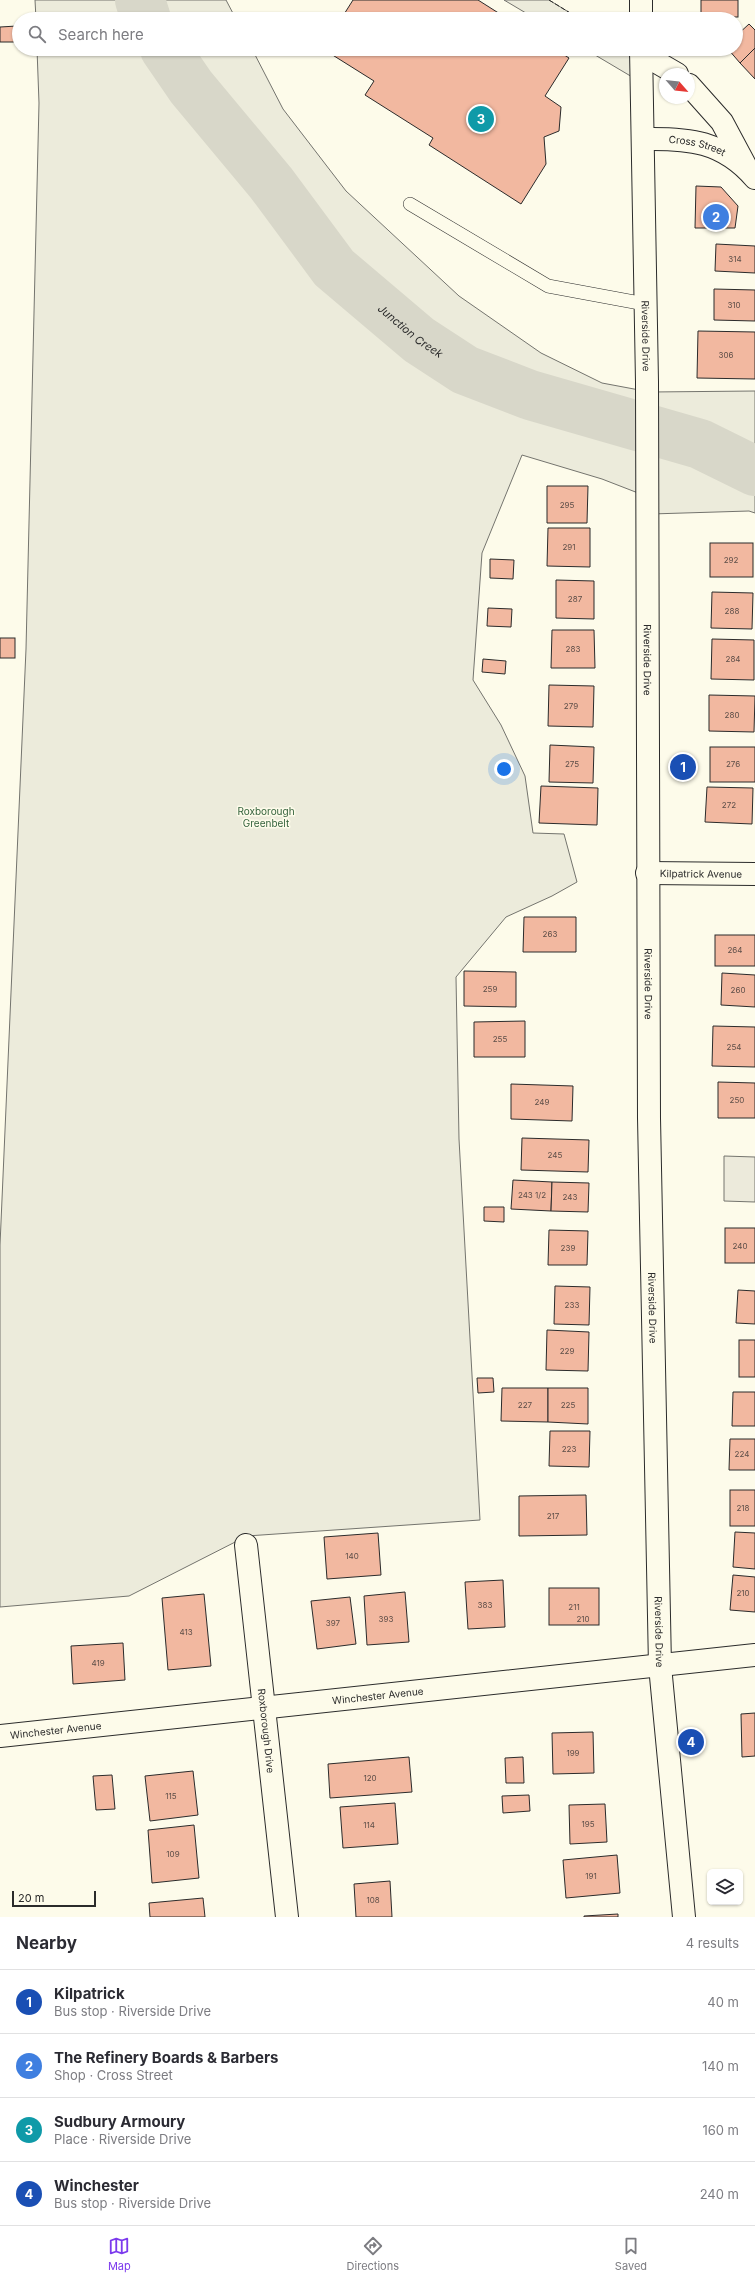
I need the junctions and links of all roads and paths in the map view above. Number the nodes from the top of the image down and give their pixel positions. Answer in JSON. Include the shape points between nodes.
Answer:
{"nodes":[{"id":1,"x":641,"y":0,"type":"edge"},
{"id":2,"x":641,"y":12,"type":"edge"},
{"id":3,"x":641,"y":56,"type":"edge"},
{"id":4,"x":649,"y":56,"type":"edge"},
{"id":5,"x":668,"y":68,"type":"edge"},
{"id":6,"x":695,"y":91,"type":"edge"},
{"id":7,"x":643,"y":139,"type":"junction"},
{"id":8,"x":751,"y":173,"type":"edge"},
{"id":9,"x":410,"y":204,"type":"dead end"},
{"id":10,"x":645,"y":304,"type":"junction"},
{"id":11,"x":647,"y":873,"type":"junction"},
{"id":12,"x":755,"y":874,"type":"edge"},
{"id":13,"x":246,"y":1545,"type":"dead end"},
{"id":14,"x":755,"y":1655,"type":"edge"},
{"id":15,"x":660,"y":1666,"type":"junction"},
{"id":16,"x":263,"y":1707,"type":"junction"},
{"id":17,"x":0,"y":1736,"type":"edge"},
{"id":18,"x":287,"y":1917,"type":"edge"},
{"id":19,"x":684,"y":1917,"type":"edge"}],
"edges":[{"from":1,"to":2,"type":"street"},
{"from":3,"to":7,"type":"street","name":"Riverside Drive"},
{"from":4,"to":5,"type":"street"},
{"from":6,"to":8,"type":"street","name":"Cross Street","via":[[722,122]]},
{"from":7,"to":8,"type":"street","name":"Cross Street","via":[[697,141],[737,159]]},
{"from":7,"to":10,"type":"street","name":"Riverside Drive"},
{"from":9,"to":10,"type":"lane","via":[[548,286]]},
{"from":10,"to":11,"type":"street","name":"Riverside Drive","via":[[648,488]]},
{"from":11,"to":12,"type":"street","name":"Kilpatrick Avenue"},
{"from":11,"to":15,"type":"street","name":"Riverside Drive","via":[[652,1340]]},
{"from":13,"to":16,"type":"street","name":"Roxborough Drive"},
{"from":14,"to":15,"type":"street","name":"Winchester Avenue"},
{"from":15,"to":16,"type":"street","name":"Winchester Avenue"},
{"from":15,"to":19,"type":"street","name":"Riverside Drive"},
{"from":16,"to":17,"type":"street","name":"Winchester Avenue"},
{"from":16,"to":18,"type":"street","name":"Roxborough Drive"}]}
